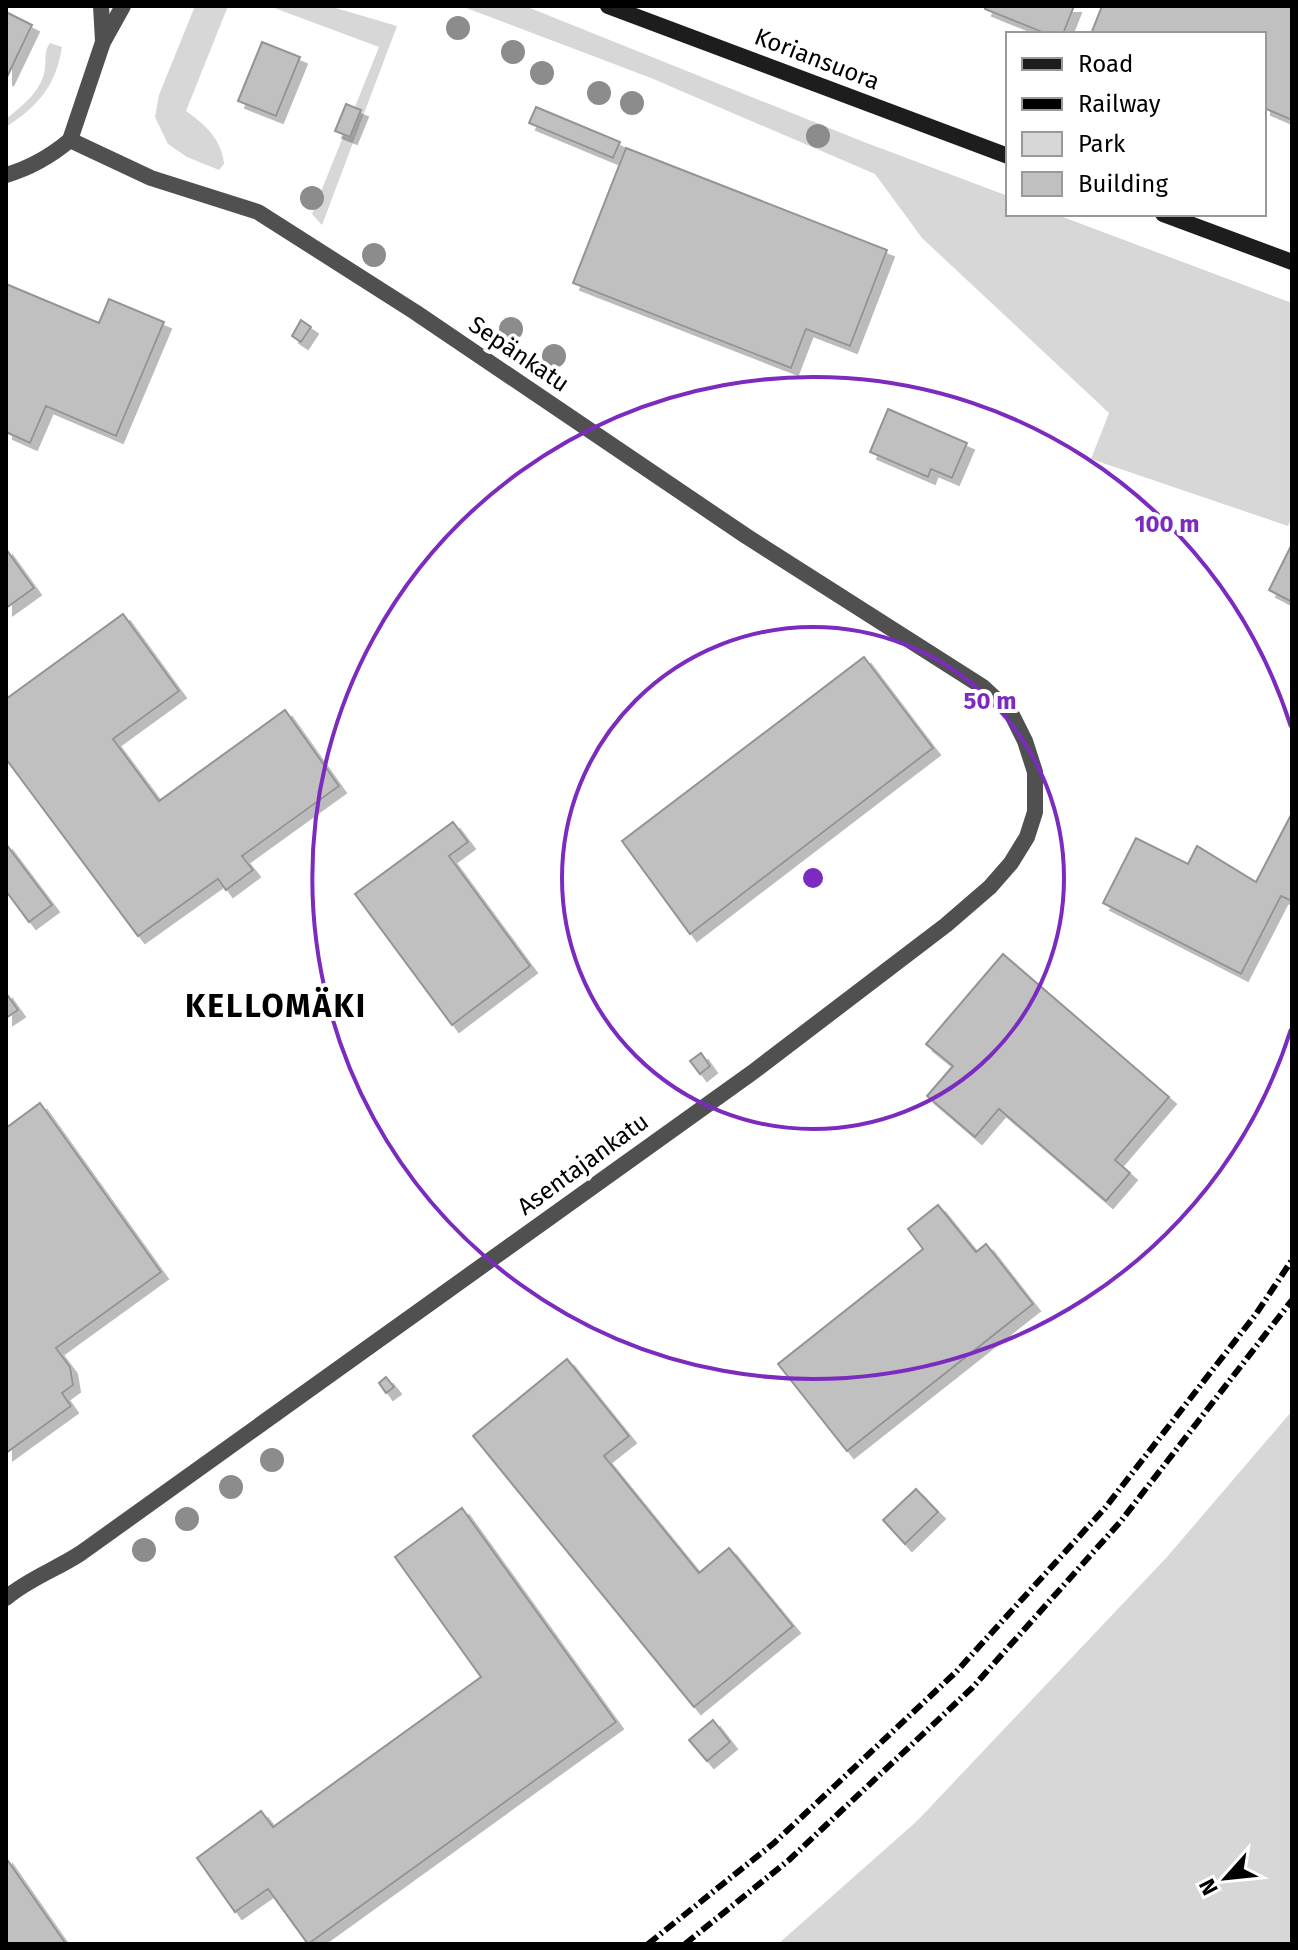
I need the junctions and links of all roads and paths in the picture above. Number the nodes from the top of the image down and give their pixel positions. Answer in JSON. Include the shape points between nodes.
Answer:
{"nodes":[{"id":1,"x":101,"y":6,"type":"edge"},
{"id":2,"x":123,"y":6,"type":"edge"},
{"id":3,"x":608,"y":6,"type":"edge"},
{"id":4,"x":103,"y":42,"type":"junction"},
{"id":5,"x":70,"y":140,"type":"junction"},
{"id":6,"x":1006,"y":155,"type":"edge"},
{"id":7,"x":6,"y":175,"type":"edge"},
{"id":8,"x":1168,"y":216,"type":"edge"},
{"id":9,"x":1292,"y":262,"type":"edge"},
{"id":10,"x":983,"y":687,"type":"joint"},
{"id":11,"x":10,"y":1591,"type":"edge"}],
"edges":[{"from":1,"to":4,"type":"street"},
{"from":2,"to":4,"type":"street"},
{"from":3,"to":6,"type":"main road","name":"Koriansuora"},
{"from":4,"to":5,"type":"street"},
{"from":5,"to":7,"type":"street","via":[[53,154]]},
{"from":5,"to":10,"type":"street","name":"Sepänkatu","via":[[151,178],[258,212]]},
{"from":8,"to":9,"type":"main road"},
{"from":10,"to":11,"type":"street","name":"Asentajankatu","via":[[1011,713],[1035,772],[1035,812],[1027,837],[990,887],[753,1072],[81,1553]]}]}
